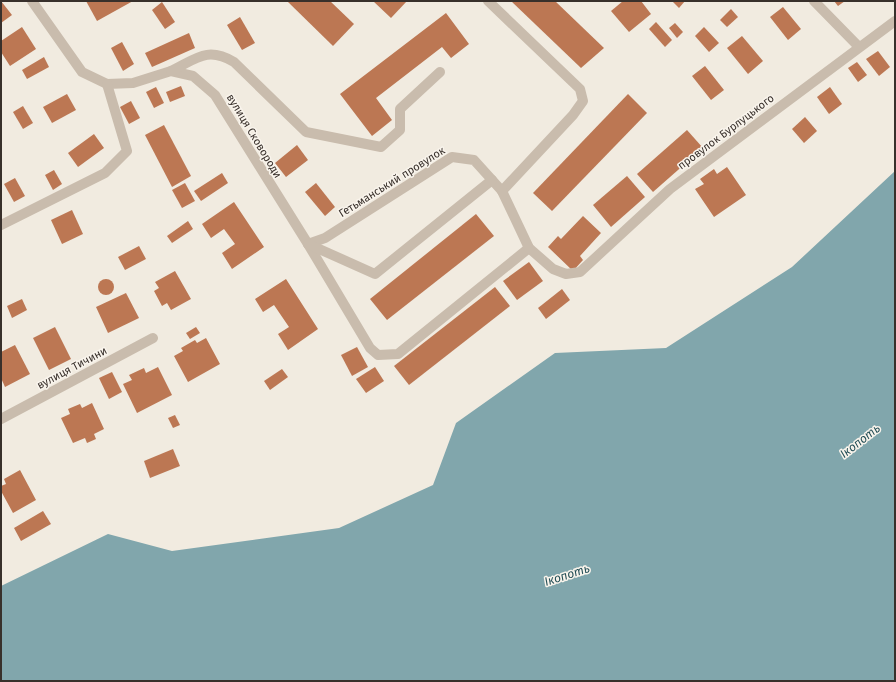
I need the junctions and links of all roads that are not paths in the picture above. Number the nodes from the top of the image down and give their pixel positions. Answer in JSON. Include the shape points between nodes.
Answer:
{"nodes":[{"id":1,"x":32,"y":1,"type":"edge"},
{"id":2,"x":488,"y":1,"type":"edge"},
{"id":3,"x":814,"y":1,"type":"edge"},
{"id":4,"x":895,"y":21,"type":"edge"},
{"id":5,"x":859,"y":47,"type":"junction"},
{"id":6,"x":171,"y":71,"type":"junction"},
{"id":7,"x":440,"y":72,"type":"dead end"},
{"id":8,"x":107,"y":84,"type":"junction"},
{"id":9,"x":492,"y":180,"type":"junction"},
{"id":10,"x":502,"y":192,"type":"junction"},
{"id":11,"x":1,"y":225,"type":"edge"},
{"id":12,"x":308,"y":244,"type":"junction"},
{"id":13,"x":529,"y":248,"type":"junction"},
{"id":14,"x":580,"y":272,"type":"joint"},
{"id":15,"x":153,"y":338,"type":"dead end"},
{"id":16,"x":1,"y":419,"type":"edge"}],
"edges":[{"from":1,"to":8,"type":"street","via":[[82,72]]},
{"from":2,"to":10,"type":"street","via":[[580,89],[583,101]]},
{"from":3,"to":5,"type":"street"},
{"from":4,"to":5,"type":"street","name":"провулок Бурлуцького"},
{"from":5,"to":14,"type":"street","name":"провулок Бурлуцького","via":[[670,189]]},
{"from":6,"to":7,"type":"street","via":[[205,54],[221,54],[234,62],[306,132],[381,147],[400,130],[400,109]]},
{"from":6,"to":8,"type":"street","name":"вулиця Сковороди","via":[[133,82]]},
{"from":6,"to":12,"type":"street","name":"вулиця Сковороди","via":[[193,76],[215,95]]},
{"from":8,"to":11,"type":"street","via":[[127,151],[105,173]]},
{"from":9,"to":10,"type":"street","name":"Гетьманський провулок"},
{"from":9,"to":12,"type":"street","name":"Гетьманський провулок","via":[[474,160],[452,157],[325,238]]},
{"from":9,"to":12,"type":"street","via":[[375,274]]},
{"from":10,"to":13,"type":"street","name":"Гетьманський провулок"},
{"from":12,"to":13,"type":"street","name":"вулиця Сковороди","via":[[370,348],[378,355],[386,356],[398,354]]},
{"from":13,"to":14,"type":"street","name":"Гетьманський провулок","via":[[553,269],[566,274]]},
{"from":15,"to":16,"type":"street","name":"вулиця Тичини"}]}
